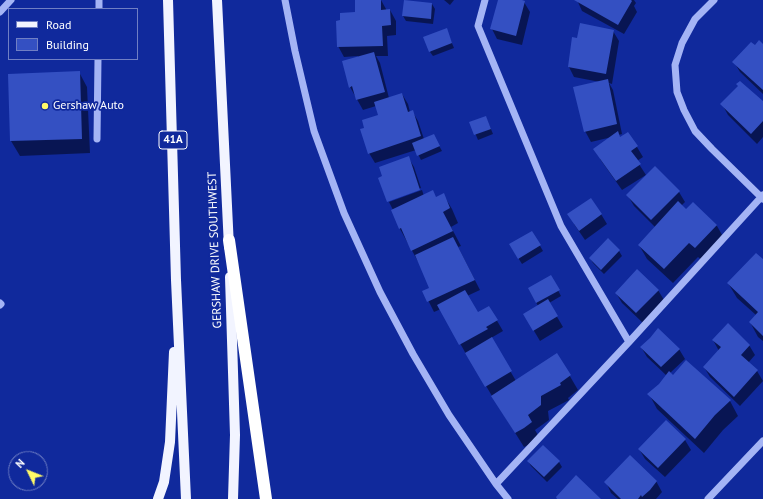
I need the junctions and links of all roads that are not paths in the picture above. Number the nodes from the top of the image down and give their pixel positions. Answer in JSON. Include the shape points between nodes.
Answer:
{"nodes":[{"id":1,"x":11,"y":0,"type":"edge"},
{"id":2,"x":168,"y":0,"type":"edge"},
{"id":3,"x":217,"y":0,"type":"edge"},
{"id":4,"x":285,"y":0,"type":"edge"},
{"id":5,"x":485,"y":0,"type":"edge"},
{"id":6,"x":714,"y":0,"type":"edge"},
{"id":7,"x":0,"y":12,"type":"edge"},
{"id":8,"x":98,"y":60,"type":"edge"},
{"id":9,"x":97,"y":139,"type":"dead end"},
{"id":10,"x":762,"y":197,"type":"edge"},
{"id":11,"x":229,"y":240,"type":"junction"},
{"id":12,"x":176,"y":280,"type":"junction"},
{"id":13,"x":629,"y":342,"type":"junction"},
{"id":14,"x":763,"y":441,"type":"edge"},
{"id":15,"x":496,"y":484,"type":"junction"},
{"id":16,"x":158,"y":499,"type":"edge"},
{"id":17,"x":186,"y":499,"type":"edge"},
{"id":18,"x":233,"y":499,"type":"edge"},
{"id":19,"x":266,"y":499,"type":"edge"},
{"id":20,"x":508,"y":499,"type":"edge"},
{"id":21,"x":708,"y":499,"type":"edge"}],
"edges":[{"from":1,"to":7,"type":"street"},
{"from":2,"to":12,"type":"main road","number":"41A"},
{"from":3,"to":11,"type":"main road","name":"GERSHAW DRIVE SOUTHWEST"},
{"from":4,"to":15,"type":"street","via":[[314,131],[344,213],[380,292],[413,354],[449,415]]},
{"from":5,"to":13,"type":"street","via":[[478,26],[560,226]]},
{"from":6,"to":10,"type":"street","via":[[695,19],[682,43],[675,65],[677,92],[695,131]]},
{"from":8,"to":9,"type":"street"},
{"from":10,"to":13,"type":"street"},
{"from":11,"to":18,"type":"main road","name":"GERSHAW DRIVE SOUTHWEST"},
{"from":11,"to":19,"type":"highway"},
{"from":12,"to":16,"type":"main road","via":[[170,442],[164,482]]},
{"from":12,"to":17,"type":"main road","number":"41A"},
{"from":13,"to":15,"type":"street"},
{"from":14,"to":21,"type":"street"},
{"from":15,"to":20,"type":"street"}]}
